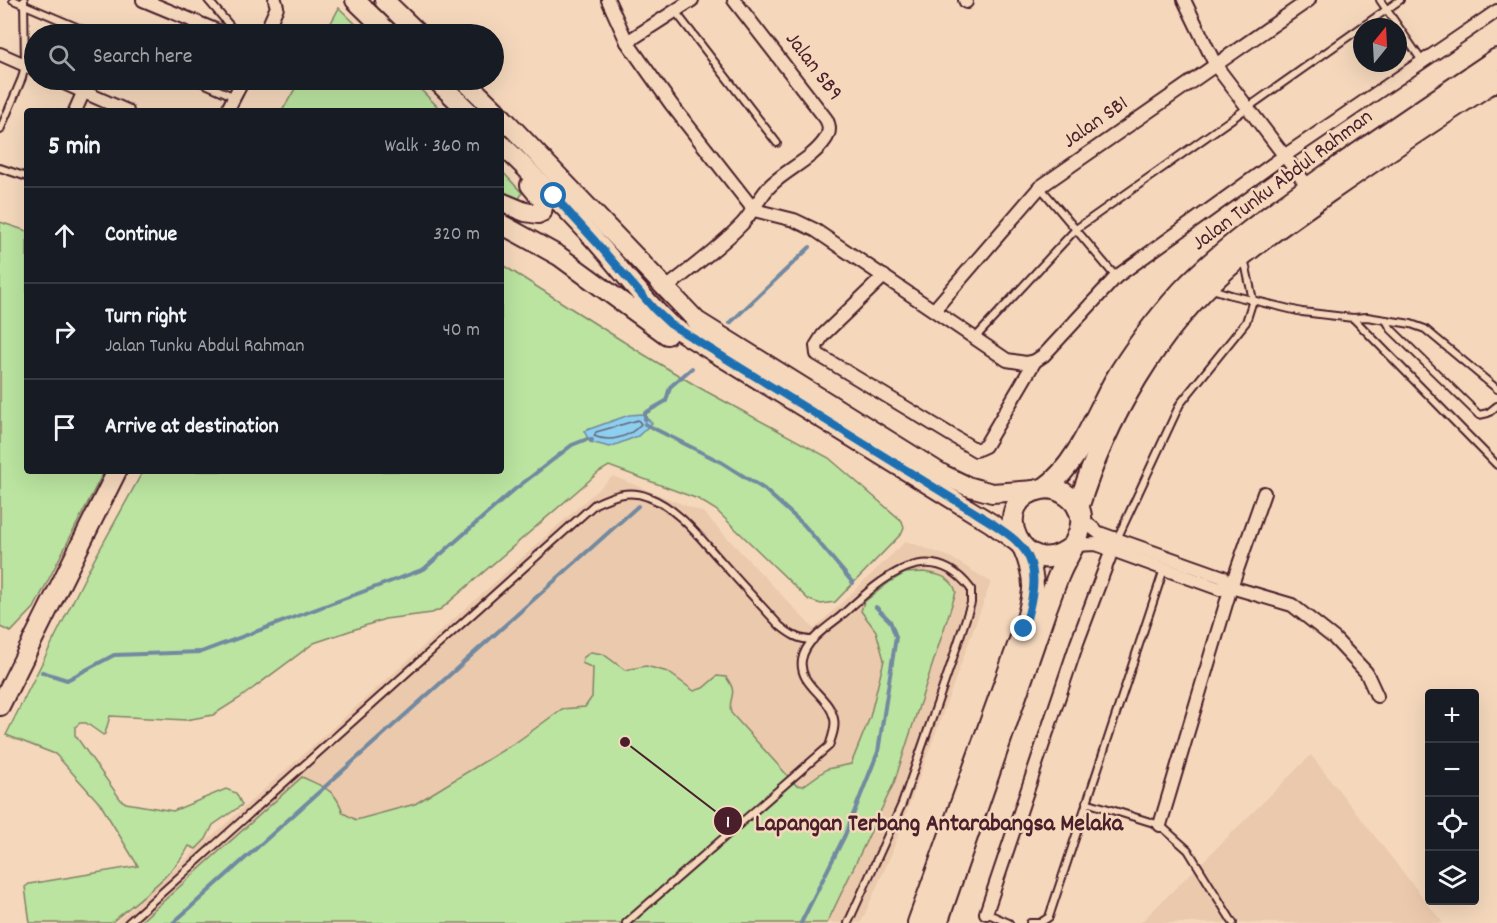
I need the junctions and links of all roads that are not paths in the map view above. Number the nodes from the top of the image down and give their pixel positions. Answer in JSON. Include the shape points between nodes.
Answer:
{"nodes":[{"id":1,"x":13,"y":0,"type":"edge"},
{"id":2,"x":143,"y":0,"type":"edge"},
{"id":3,"x":208,"y":0,"type":"edge"},
{"id":4,"x":275,"y":0,"type":"edge"},
{"id":5,"x":355,"y":0,"type":"edge"},
{"id":6,"x":384,"y":0,"type":"edge"},
{"id":7,"x":608,"y":0,"type":"edge"},
{"id":8,"x":692,"y":0,"type":"edge"},
{"id":9,"x":734,"y":0,"type":"edge"},
{"id":10,"x":1309,"y":0,"type":"edge"},
{"id":11,"x":1380,"y":0,"type":"edge"},
{"id":12,"x":1400,"y":0,"type":"edge"},
{"id":13,"x":1187,"y":1,"type":"edge"},
{"id":14,"x":24,"y":2,"type":"edge"},
{"id":15,"x":1386,"y":10,"type":"junction"},
{"id":16,"x":675,"y":11,"type":"junction"},
{"id":17,"x":1497,"y":11,"type":"edge"},
{"id":18,"x":26,"y":24,"type":"edge"},
{"id":19,"x":71,"y":24,"type":"edge"},
{"id":20,"x":201,"y":24,"type":"edge"},
{"id":21,"x":228,"y":24,"type":"edge"},
{"id":22,"x":269,"y":24,"type":"edge"},
{"id":23,"x":376,"y":24,"type":"edge"},
{"id":24,"x":380,"y":24,"type":"edge"},
{"id":25,"x":409,"y":24,"type":"edge"},
{"id":26,"x":627,"y":42,"type":"junction"},
{"id":27,"x":0,"y":54,"type":"edge"},
{"id":28,"x":1497,"y":59,"type":"edge"},
{"id":29,"x":1422,"y":61,"type":"junction"},
{"id":30,"x":24,"y":64,"type":"edge"},
{"id":31,"x":1216,"y":66,"type":"junction"},
{"id":32,"x":24,"y":75,"type":"edge"},
{"id":33,"x":1497,"y":79,"type":"edge"},
{"id":34,"x":219,"y":90,"type":"edge"},
{"id":35,"x":238,"y":90,"type":"edge"},
{"id":36,"x":436,"y":90,"type":"edge"},
{"id":37,"x":446,"y":90,"type":"edge"},
{"id":38,"x":474,"y":90,"type":"edge"},
{"id":39,"x":84,"y":91,"type":"joint"},
{"id":40,"x":235,"y":97,"type":"junction"},
{"id":41,"x":1247,"y":107,"type":"junction"},
{"id":42,"x":76,"y":108,"type":"edge"},
{"id":43,"x":121,"y":108,"type":"edge"},
{"id":44,"x":229,"y":108,"type":"edge"},
{"id":45,"x":454,"y":108,"type":"edge"},
{"id":46,"x":465,"y":108,"type":"edge"},
{"id":47,"x":493,"y":108,"type":"edge"},
{"id":48,"x":3,"y":113,"type":"edge"},
{"id":49,"x":504,"y":120,"type":"edge"},
{"id":50,"x":0,"y":130,"type":"edge"},
{"id":51,"x":777,"y":143,"type":"dead end"},
{"id":52,"x":504,"y":147,"type":"edge"},
{"id":53,"x":1284,"y":156,"type":"junction"},
{"id":54,"x":504,"y":159,"type":"edge"},
{"id":55,"x":0,"y":168,"type":"edge"},
{"id":56,"x":24,"y":176,"type":"edge"},
{"id":57,"x":1040,"y":187,"type":"junction"},
{"id":58,"x":1309,"y":188,"type":"junction"},
{"id":59,"x":504,"y":203,"type":"edge"},
{"id":60,"x":754,"y":210,"type":"junction"},
{"id":61,"x":504,"y":226,"type":"edge"},
{"id":62,"x":1076,"y":230,"type":"junction"},
{"id":63,"x":1244,"y":255,"type":"junction"},
{"id":64,"x":884,"y":276,"type":"junction"},
{"id":65,"x":1116,"y":277,"type":"junction"},
{"id":66,"x":1209,"y":288,"type":"junction"},
{"id":67,"x":665,"y":289,"type":"junction"},
{"id":68,"x":1253,"y":300,"type":"junction"},
{"id":69,"x":934,"y":310,"type":"junction"},
{"id":70,"x":1353,"y":318,"type":"junction"},
{"id":71,"x":1386,"y":320,"type":"junction"},
{"id":72,"x":974,"y":339,"type":"junction"},
{"id":73,"x":1035,"y":361,"type":"junction"},
{"id":74,"x":1497,"y":389,"type":"edge"},
{"id":75,"x":1497,"y":406,"type":"edge"},
{"id":76,"x":821,"y":419,"type":"junction"},
{"id":77,"x":1497,"y":465,"type":"edge"},
{"id":78,"x":116,"y":474,"type":"edge"},
{"id":79,"x":1040,"y":489,"type":"junction"},
{"id":80,"x":1264,"y":493,"type":"dead end"},
{"id":81,"x":1079,"y":513,"type":"junction"},
{"id":82,"x":1074,"y":545,"type":"junction"},
{"id":83,"x":1114,"y":545,"type":"junction"},
{"id":84,"x":1021,"y":546,"type":"junction"},
{"id":85,"x":1164,"y":570,"type":"junction"},
{"id":86,"x":1232,"y":587,"type":"junction"},
{"id":87,"x":813,"y":640,"type":"junction"},
{"id":88,"x":1377,"y":696,"type":"dead end"},
{"id":89,"x":0,"y":706,"type":"edge"},
{"id":90,"x":1086,"y":802,"type":"junction"},
{"id":91,"x":1160,"y":825,"type":"junction"},
{"id":92,"x":986,"y":913,"type":"joint"},
{"id":93,"x":128,"y":923,"type":"edge"},
{"id":94,"x":626,"y":923,"type":"edge"},
{"id":95,"x":848,"y":923,"type":"edge"},
{"id":96,"x":918,"y":923,"type":"edge"},
{"id":97,"x":937,"y":923,"type":"edge"},
{"id":98,"x":1009,"y":923,"type":"edge"},
{"id":99,"x":1030,"y":923,"type":"edge"},
{"id":100,"x":1233,"y":923,"type":"edge"}],
"edges":[{"from":1,"to":14,"type":"lane"},
{"from":2,"to":20,"type":"street"},
{"from":3,"to":21,"type":"lane"},
{"from":4,"to":22,"type":"street","via":[[277,7]]},
{"from":5,"to":23,"type":"main road"},
{"from":5,"to":24,"type":"main road"},
{"from":6,"to":25,"type":"main road"},
{"from":7,"to":26,"type":"street"},
{"from":8,"to":16,"type":"street"},
{"from":9,"to":60,"type":"street","name":"Jalan SB9","via":[[829,125],[825,140],[770,187]]},
{"from":10,"to":31,"type":"street","name":"Jalan SB1"},
{"from":11,"to":15,"type":"lane"},
{"from":12,"to":15,"type":"lane"},
{"from":13,"to":31,"type":"street"},
{"from":14,"to":18,"type":"lane"},
{"from":14,"to":19,"type":"lane"},
{"from":15,"to":29,"type":"lane"},
{"from":15,"to":41,"type":"lane"},
{"from":16,"to":26,"type":"street"},
{"from":16,"to":51,"type":"lane"},
{"from":17,"to":29,"type":"street"},
{"from":26,"to":60,"type":"street"},
{"from":27,"to":30,"type":"street"},
{"from":28,"to":58,"type":"main road","name":"Jalan Tunku Abdul Rahman"},
{"from":29,"to":53,"type":"street"},
{"from":31,"to":41,"type":"street"},
{"from":31,"to":57,"type":"street","name":"Jalan SB1"},
{"from":32,"to":48,"type":"lane"},
{"from":33,"to":63,"type":"main road","name":"Jalan Tunku Abdul Rahman","via":[[1405,138]]},
{"from":34,"to":40,"type":"lane"},
{"from":35,"to":40,"type":"street"},
{"from":36,"to":45,"type":"main road"},
{"from":37,"to":46,"type":"main road"},
{"from":38,"to":47,"type":"main road"},
{"from":39,"to":42,"type":"street"},
{"from":39,"to":43,"type":"street"},
{"from":40,"to":44,"type":"street"},
{"from":41,"to":53,"type":"street"},
{"from":41,"to":62,"type":"lane"},
{"from":48,"to":50,"type":"lane"},
{"from":49,"to":67,"type":"main road"},
{"from":52,"to":76,"type":"main road","via":[[561,203],[670,324]]},
{"from":53,"to":58,"type":"street"},
{"from":53,"to":65,"type":"street"},
{"from":54,"to":59,"type":"main road","via":[[544,202],[538,214]]},
{"from":55,"to":56,"type":"lane"},
{"from":57,"to":62,"type":"lane"},
{"from":57,"to":69,"type":"street","name":"Jalan SB1"},
{"from":58,"to":79,"type":"main road","name":"Jalan Tunku Abdul Rahman","via":[[1234,243],[1158,319],[1115,381],[1063,471]]},
{"from":60,"to":64,"type":"street","via":[[774,213],[815,230]]},
{"from":60,"to":67,"type":"street"},
{"from":61,"to":76,"type":"main road","via":[[559,256],[679,344],[747,384]]},
{"from":62,"to":65,"type":"lane"},
{"from":62,"to":72,"type":"lane"},
{"from":63,"to":66,"type":"main road","name":"Jalan Tunku Abdul Rahman"},
{"from":63,"to":68,"type":"lane"},
{"from":64,"to":69,"type":"street"},
{"from":64,"to":73,"type":"street","via":[[823,335],[816,346],[817,354],[976,450],[985,446]]},
{"from":65,"to":73,"type":"street"},
{"from":66,"to":68,"type":"lane"},
{"from":66,"to":81,"type":"main road","name":"Jalan Tunku Abdul Rahman","via":[[1172,328],[1130,390],[1094,460]]},
{"from":67,"to":79,"type":"main road","via":[[697,321],[942,474],[992,493]]},
{"from":68,"to":70,"type":"lane","via":[[1302,312]]},
{"from":68,"to":83,"type":"lane","via":[[1246,322],[1180,404]]},
{"from":69,"to":72,"type":"street"},
{"from":70,"to":71,"type":"lane"},
{"from":70,"to":77,"type":"lane"},
{"from":71,"to":74,"type":"lane","via":[[1425,329]]},
{"from":71,"to":75,"type":"lane","via":[[1479,415]]},
{"from":72,"to":73,"type":"street","via":[[1007,360]]},
{"from":76,"to":84,"type":"main road","via":[[992,523]]},
{"from":78,"to":89,"type":"main road"},
{"from":79,"to":81,"type":"main road","via":[[1065,493]]},
{"from":79,"to":84,"type":"main road","via":[[1026,495],[1014,512],[1013,533]]},
{"from":80,"to":86,"type":"street"},
{"from":81,"to":82,"type":"main road","via":[[1080,533]]},
{"from":81,"to":83,"type":"street"},
{"from":82,"to":83,"type":"street"},
{"from":82,"to":84,"type":"main road","via":[[1066,553],[1044,558]]},
{"from":82,"to":97,"type":"main road","via":[[1046,609]]},
{"from":83,"to":85,"type":"street"},
{"from":83,"to":86,"type":"street","via":[[1223,577]]},
{"from":83,"to":92,"type":"street"},
{"from":84,"to":96,"type":"main road","via":[[1033,569],[1032,600]]},
{"from":85,"to":86,"type":"street","via":[[1220,589]]},
{"from":85,"to":90,"type":"lane"},
{"from":86,"to":88,"type":"street","via":[[1292,605],[1334,638],[1366,672]]},
{"from":86,"to":91,"type":"street"},
{"from":87,"to":93,"type":"lane","via":[[801,640],[780,626],[687,523],[665,506],[632,493],[614,495],[595,504]]},
{"from":87,"to":94,"type":"lane","via":[[802,659],[802,671],[832,710],[835,720],[829,746]]},
{"from":87,"to":95,"type":"lane","via":[[880,582],[907,566],[935,564],[963,577],[971,589],[971,603],[902,804]]},
{"from":90,"to":91,"type":"lane"},
{"from":90,"to":99,"type":"lane","via":[[1049,917],[1040,923]]},
{"from":91,"to":100,"type":"lane","via":[[1188,850]]},
{"from":92,"to":98,"type":"lane"}]}
